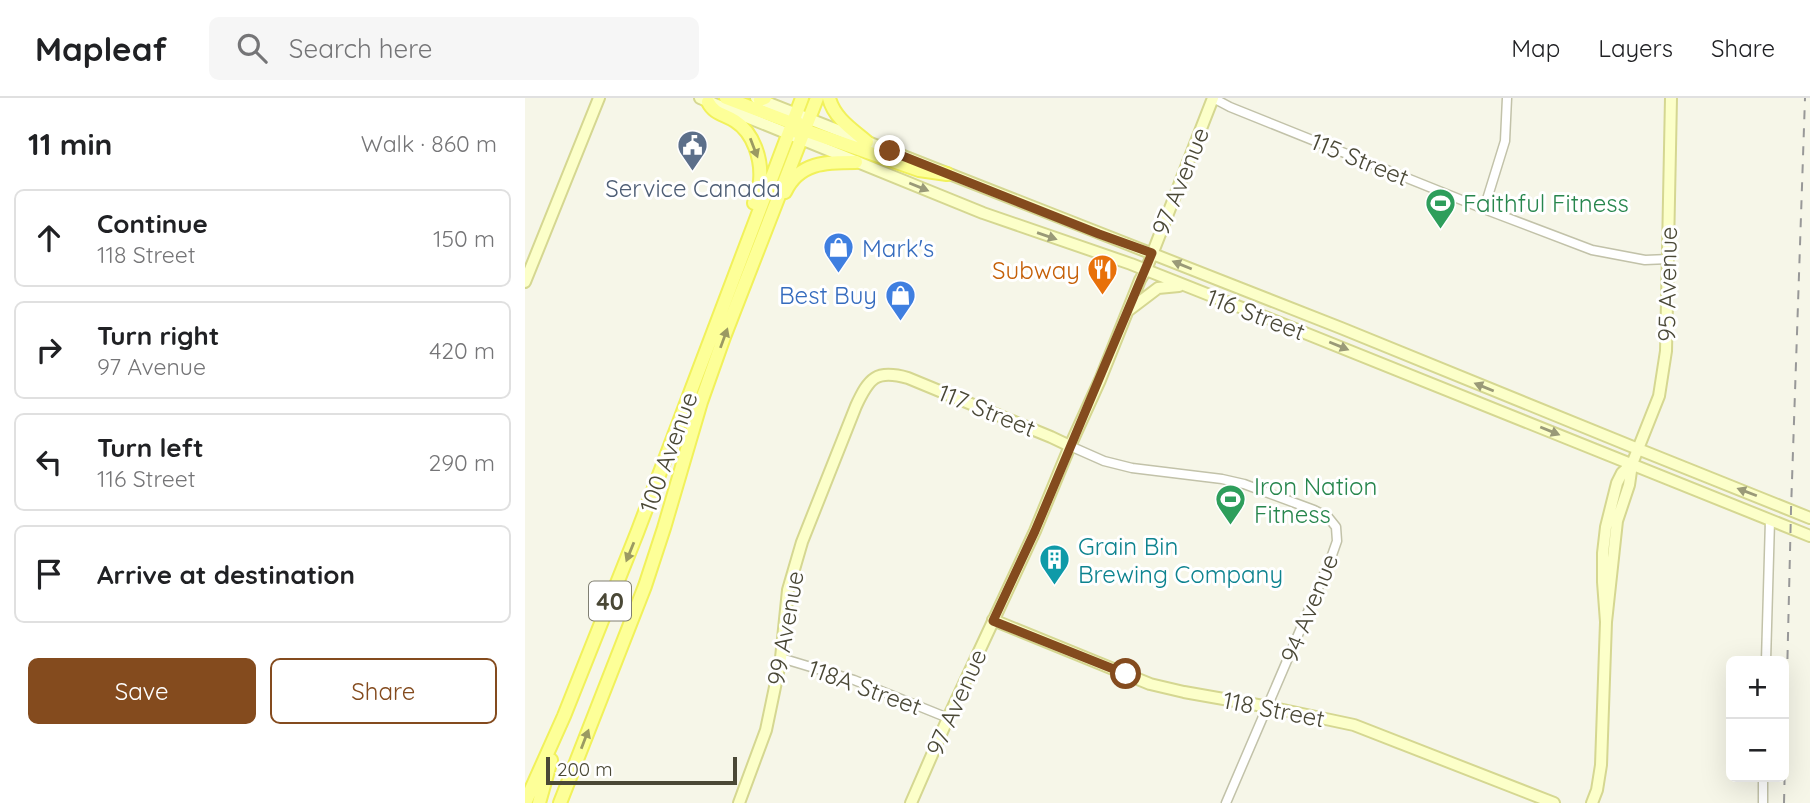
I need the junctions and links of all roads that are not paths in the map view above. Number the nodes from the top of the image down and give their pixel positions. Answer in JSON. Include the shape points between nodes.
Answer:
{"nodes":[{"id":1,"x":599,"y":98,"type":"edge"},
{"id":2,"x":726,"y":98,"type":"edge"},
{"id":3,"x":802,"y":98,"type":"edge"},
{"id":4,"x":817,"y":98,"type":"edge"},
{"id":5,"x":829,"y":98,"type":"edge"},
{"id":6,"x":1213,"y":98,"type":"edge"},
{"id":7,"x":1507,"y":98,"type":"edge"},
{"id":8,"x":1671,"y":98,"type":"edge"},
{"id":9,"x":760,"y":99,"type":"edge"},
{"id":10,"x":704,"y":100,"type":"edge"},
{"id":11,"x":792,"y":123,"type":"junction"},
{"id":12,"x":805,"y":129,"type":"junction"},
{"id":13,"x":867,"y":142,"type":"junction"},
{"id":14,"x":856,"y":162,"type":"junction"},
{"id":15,"x":947,"y":174,"type":"junction"},
{"id":16,"x":1484,"y":209,"type":"junction"},
{"id":17,"x":771,"y":213,"type":"junction"},
{"id":18,"x":757,"y":218,"type":"junction"},
{"id":19,"x":1152,"y":253,"type":"junction"},
{"id":20,"x":1668,"y":259,"type":"junction"},
{"id":21,"x":1146,"y":270,"type":"junction"},
{"id":22,"x":525,"y":282,"type":"edge"},
{"id":23,"x":1185,"y":286,"type":"junction"},
{"id":24,"x":1127,"y":311,"type":"junction"},
{"id":25,"x":873,"y":379,"type":"joint"},
{"id":26,"x":1070,"y":446,"type":"junction"},
{"id":27,"x":1637,"y":449,"type":"junction"},
{"id":28,"x":1632,"y":464,"type":"junction"},
{"id":29,"x":1810,"y":518,"type":"edge"},
{"id":30,"x":1770,"y":520,"type":"junction"},
{"id":31,"x":1336,"y":527,"type":"joint"},
{"id":32,"x":1810,"y":536,"type":"edge"},
{"id":33,"x":993,"y":621,"type":"junction"},
{"id":34,"x":1766,"y":656,"type":"edge"},
{"id":35,"x":781,"y":658,"type":"junction"},
{"id":36,"x":1269,"y":707,"type":"junction"},
{"id":37,"x":564,"y":716,"type":"junction"},
{"id":38,"x":948,"y":718,"type":"junction"},
{"id":39,"x":1763,"y":782,"type":"edge"},
{"id":40,"x":525,"y":803,"type":"edge"},
{"id":41,"x":540,"y":803,"type":"edge"},
{"id":42,"x":560,"y":803,"type":"edge"},
{"id":43,"x":739,"y":803,"type":"edge"},
{"id":44,"x":911,"y":803,"type":"edge"},
{"id":45,"x":1226,"y":803,"type":"edge"},
{"id":46,"x":1554,"y":803,"type":"edge"},
{"id":47,"x":1592,"y":803,"type":"edge"},
{"id":48,"x":1763,"y":803,"type":"edge"}],
"edges":[{"from":1,"to":22,"type":"street"},
{"from":2,"to":11,"type":"main road"},
{"from":3,"to":11,"type":"main road","name":"100 Avenue","number":"40"},
{"from":4,"to":12,"type":"main road","name":"100 Avenue","number":"40"},
{"from":5,"to":13,"type":"main road","via":[[842,121]]},
{"from":6,"to":16,"type":"street","name":"115 Street"},
{"from":6,"to":19,"type":"street","name":"97 Avenue"},
{"from":7,"to":16,"type":"street","via":[[1505,141]]},
{"from":8,"to":20,"type":"street","name":"95 Avenue"},
{"from":9,"to":11,"type":"street","name":"116 Street"},
{"from":10,"to":11,"type":"street","name":"116 Street"},
{"from":10,"to":18,"type":"main road","one_way":true,"via":[[712,110],[736,121],[757,152],[760,183],[753,204]]},
{"from":11,"to":12,"type":"main road"},
{"from":11,"to":12,"type":"street","name":"116 Street"},
{"from":11,"to":18,"type":"main road","name":"100 Avenue","number":"40"},
{"from":12,"to":13,"type":"street","name":"116 Street"},
{"from":12,"to":14,"type":"street","name":"116 Street"},
{"from":12,"to":15,"type":"main road","via":[[919,170]]},
{"from":12,"to":17,"type":"main road","name":"100 Avenue","number":"40"},
{"from":13,"to":15,"type":"street","name":"116 Street"},
{"from":14,"to":17,"type":"main road","via":[[823,162],[800,173]]},
{"from":14,"to":21,"type":"street","name":"116 Street","one_way":true},
{"from":15,"to":19,"type":"street","name":"116 Street"},
{"from":16,"to":20,"type":"street","name":"115 Street","via":[[1592,250],[1645,260]]},
{"from":42,"to":17,"type":"main road","name":"100 Avenue","number":"40","one_way":true,"via":[[645,586],[701,402]]},
{"from":18,"to":37,"type":"main road","name":"100 Avenue","number":"40","one_way":true},
{"from":19,"to":21,"type":"street","name":"97 Avenue"},
{"from":27,"to":19,"type":"street","name":"116 Street","one_way":true},
{"from":20,"to":27,"type":"street","name":"95 Avenue","via":[[1666,351],[1659,396]]},
{"from":21,"to":23,"type":"street","name":"116 Street"},
{"from":21,"to":24,"type":"street","name":"97 Avenue"},
{"from":23,"to":24,"type":"street","via":[[1159,288]]},
{"from":23,"to":28,"type":"street","name":"116 Street","one_way":true},
{"from":24,"to":26,"type":"street","name":"97 Avenue"},
{"from":25,"to":26,"type":"street","name":"117 Street","via":[[886,374],[908,378]]},
{"from":25,"to":35,"type":"street","name":"99 Avenue","via":[[856,406],[801,542],[788,590]]},
{"from":26,"to":31,"type":"street","name":"117 Street","via":[[1132,468],[1244,484],[1314,510]]},
{"from":26,"to":33,"type":"street","name":"97 Avenue"},
{"from":27,"to":28,"type":"street","name":"95 Avenue"},
{"from":29,"to":27,"type":"street","name":"116 Street","one_way":true},
{"from":28,"to":30,"type":"street","name":"116 Street"},
{"from":28,"to":47,"type":"street","name":"95 Avenue","via":[[1617,521],[1606,622],[1601,765]]},
{"from":30,"to":32,"type":"street","name":"116 Street"},
{"from":30,"to":34,"type":"street"},
{"from":31,"to":36,"type":"street","name":"94 Avenue","via":[[1331,558]]},
{"from":33,"to":36,"type":"street","name":"118 Street","via":[[1150,684]]},
{"from":33,"to":38,"type":"street","name":"97 Avenue"},
{"from":35,"to":38,"type":"street","name":"118A Street","via":[[854,680]]},
{"from":35,"to":43,"type":"street","name":"99 Avenue","via":[[766,730]]},
{"from":36,"to":45,"type":"street","name":"94 Avenue"},
{"from":36,"to":46,"type":"street","name":"118 Street","via":[[1355,725]]},
{"from":37,"to":40,"type":"main road","name":"100 Avenue","number":"40"},
{"from":37,"to":41,"type":"main road"},
{"from":38,"to":44,"type":"street","name":"97 Avenue"},
{"from":39,"to":48,"type":"street"}]}
